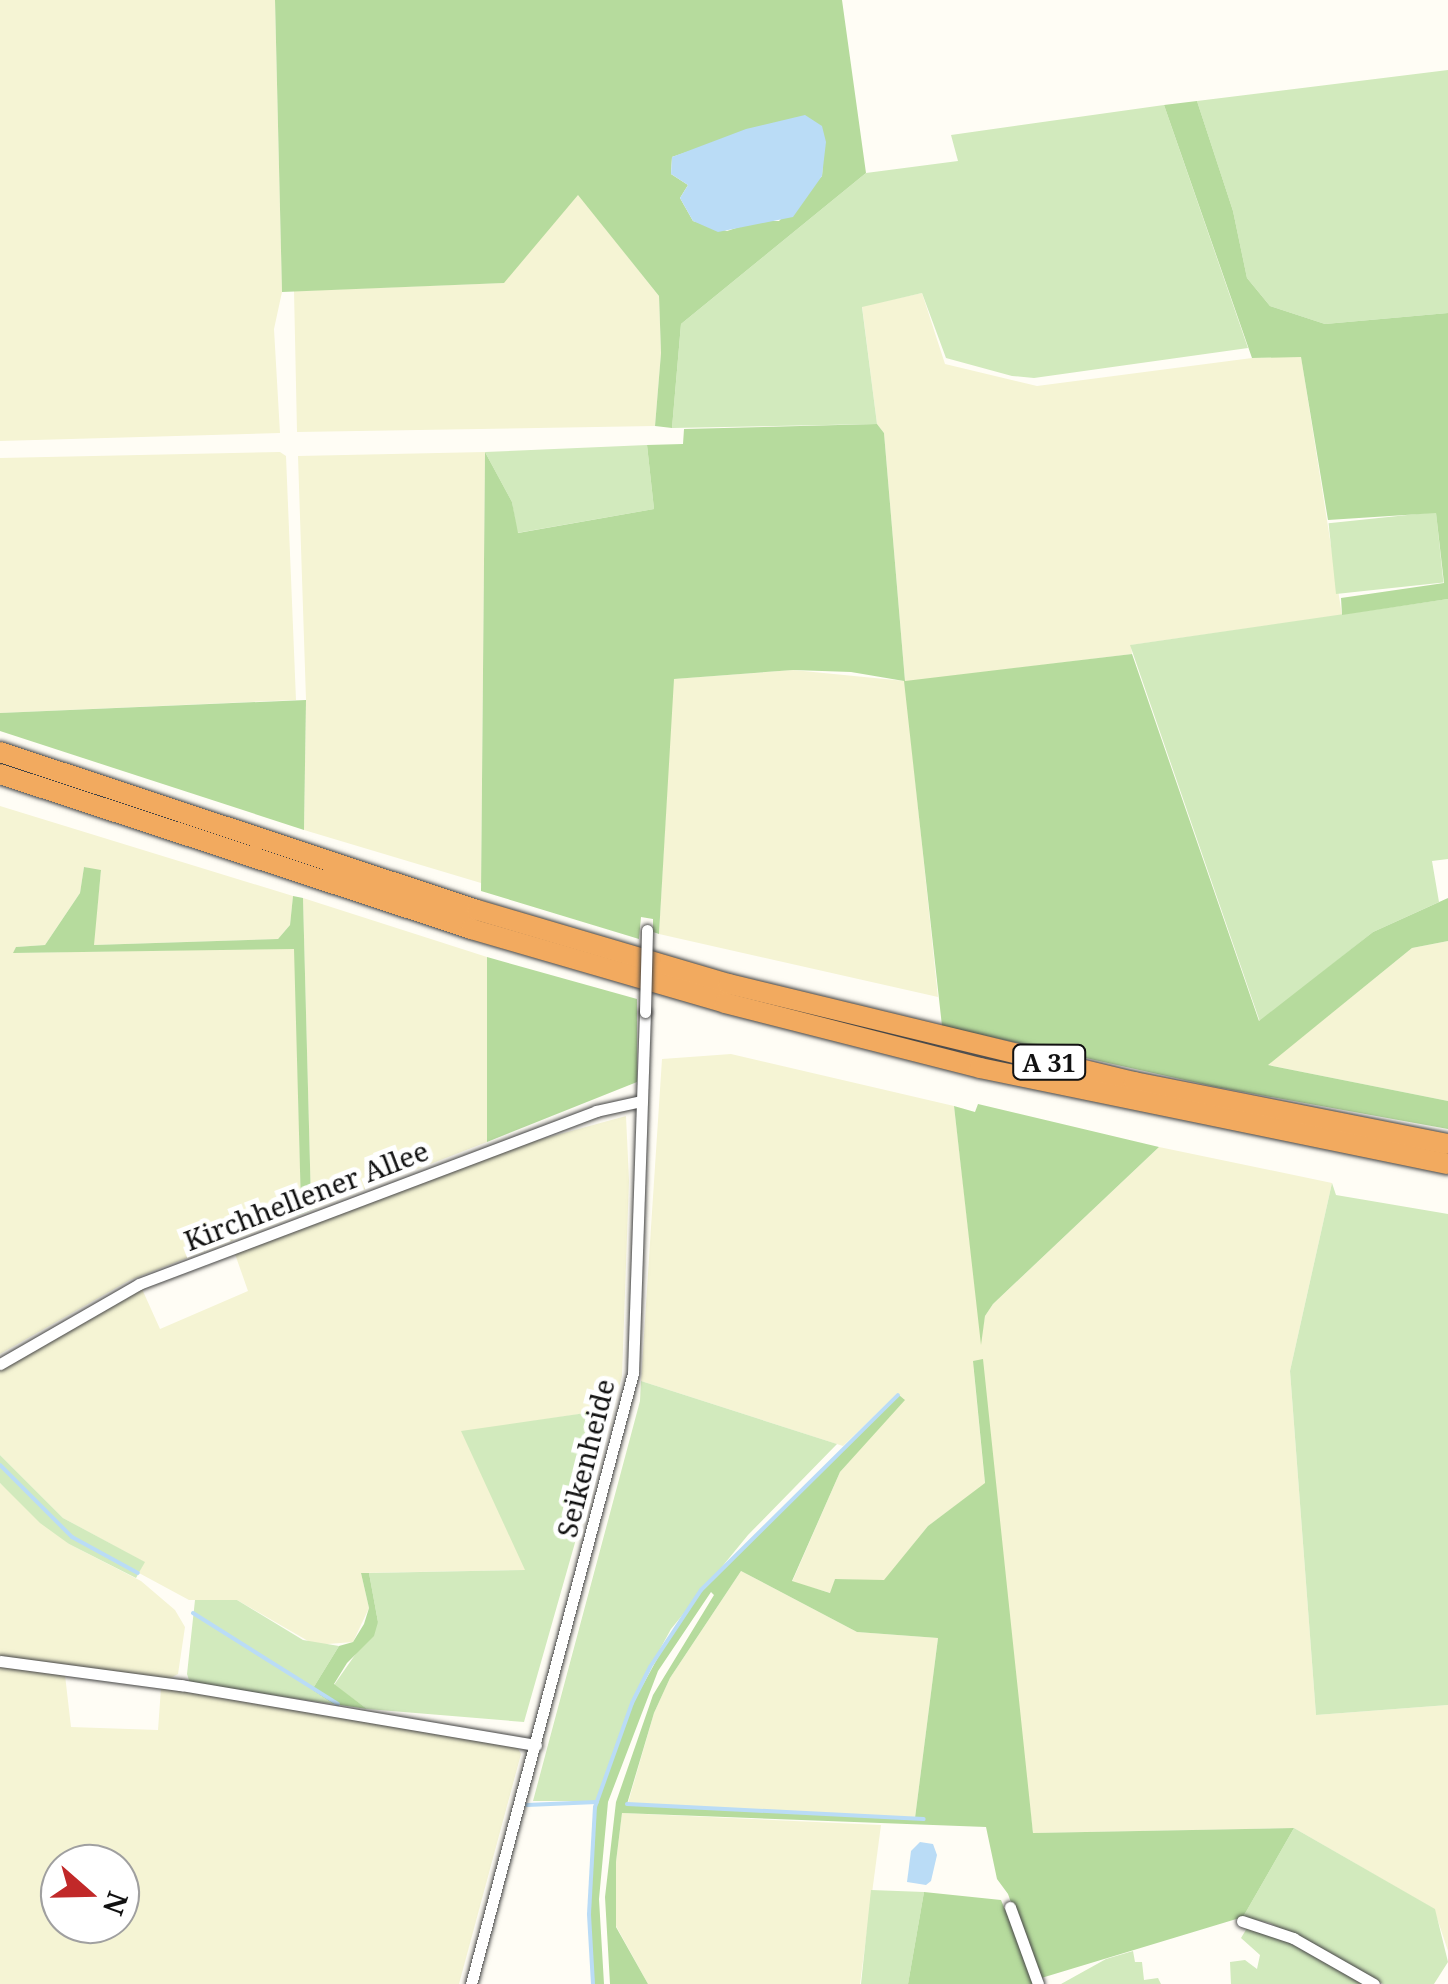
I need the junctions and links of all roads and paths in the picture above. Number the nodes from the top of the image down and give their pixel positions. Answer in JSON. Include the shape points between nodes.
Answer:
{"nodes":[{"id":1,"x":0,"y":752,"type":"edge"},
{"id":2,"x":0,"y":774,"type":"edge"},
{"id":3,"x":647,"y":930,"type":"dead end"},
{"id":4,"x":641,"y":1101,"type":"junction"},
{"id":5,"x":1448,"y":1144,"type":"edge"},
{"id":6,"x":1448,"y":1164,"type":"edge"},
{"id":7,"x":0,"y":1364,"type":"edge"},
{"id":8,"x":0,"y":1661,"type":"edge"},
{"id":9,"x":536,"y":1745,"type":"junction"},
{"id":10,"x":1010,"y":1907,"type":"dead end"},
{"id":11,"x":1242,"y":1921,"type":"dead end"},
{"id":12,"x":470,"y":1984,"type":"edge"},
{"id":13,"x":1038,"y":1984,"type":"edge"},
{"id":14,"x":1374,"y":1984,"type":"edge"}],
"edges":[{"from":1,"to":5,"type":"highway","number":"A 31","via":[[459,904],[729,984],[1134,1082]]},
{"from":2,"to":6,"type":"highway","number":"A 31","via":[[453,924],[725,1002],[980,1068]]},
{"from":3,"to":4,"type":"street","name":"Seikenheide","bridge":true},
{"from":4,"to":7,"type":"street","name":"Kirchhellener Allee","via":[[596,1111],[139,1284]]},
{"from":4,"to":9,"type":"street","name":"Seikenheide","via":[[633,1374]]},
{"from":8,"to":9,"type":"street"},
{"from":9,"to":12,"type":"street","name":"Seikenheide"},
{"from":10,"to":13,"type":"street"},
{"from":11,"to":14,"type":"street","via":[[1292,1938]]}]}
